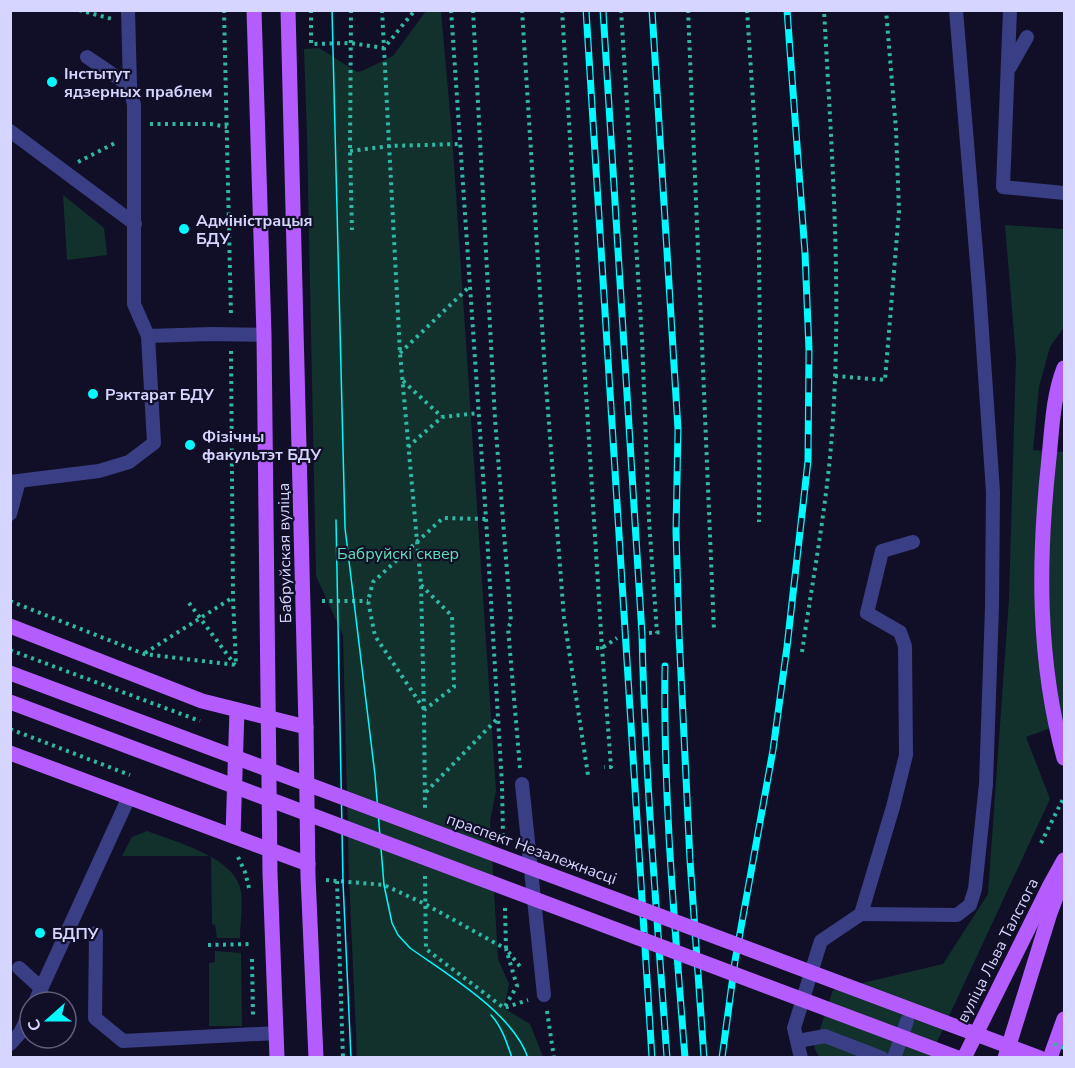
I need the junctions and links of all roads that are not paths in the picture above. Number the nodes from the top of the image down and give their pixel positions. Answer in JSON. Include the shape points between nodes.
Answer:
{"nodes":[{"id":1,"x":128,"y":10,"type":"edge"},
{"id":2,"x":254,"y":10,"type":"edge"},
{"id":3,"x":288,"y":10,"type":"edge"},
{"id":4,"x":956,"y":10,"type":"edge"},
{"id":5,"x":1010,"y":10,"type":"edge"},
{"id":6,"x":1027,"y":37,"type":"dead end"},
{"id":7,"x":87,"y":57,"type":"dead end"},
{"id":8,"x":1008,"y":72,"type":"junction"},
{"id":9,"x":130,"y":86,"type":"junction"},
{"id":10,"x":10,"y":131,"type":"edge"},
{"id":11,"x":1065,"y":193,"type":"edge"},
{"id":12,"x":135,"y":224,"type":"junction"},
{"id":13,"x":264,"y":335,"type":"junction"},
{"id":14,"x":148,"y":336,"type":"junction"},
{"id":15,"x":1065,"y":368,"type":"edge"},
{"id":16,"x":15,"y":482,"type":"edge"},
{"id":17,"x":10,"y":514,"type":"edge"},
{"id":18,"x":913,"y":542,"type":"dead end"},
{"id":19,"x":10,"y":626,"type":"edge"},
{"id":20,"x":10,"y":673,"type":"edge"},
{"id":21,"x":10,"y":702,"type":"edge"},
{"id":22,"x":237,"y":710,"type":"junction"},
{"id":23,"x":270,"y":718,"type":"junction"},
{"id":24,"x":306,"y":727,"type":"junction"},
{"id":25,"x":10,"y":753,"type":"edge"},
{"id":26,"x":1065,"y":758,"type":"edge"},
{"id":27,"x":522,"y":784,"type":"road end"},
{"id":28,"x":129,"y":797,"type":"junction"},
{"id":29,"x":233,"y":835,"type":"junction"},
{"id":30,"x":271,"y":851,"type":"junction"},
{"id":31,"x":1065,"y":860,"type":"edge"},
{"id":32,"x":308,"y":864,"type":"junction"},
{"id":33,"x":1065,"y":876,"type":"edge"},
{"id":34,"x":861,"y":914,"type":"junction"},
{"id":35,"x":96,"y":933,"type":"dead end"},
{"id":36,"x":19,"y":968,"type":"dead end"},
{"id":37,"x":41,"y":988,"type":"joint"},
{"id":38,"x":544,"y":995,"type":"road end"},
{"id":39,"x":1065,"y":1019,"type":"edge"},
{"id":40,"x":907,"y":1021,"type":"dead end"},
{"id":41,"x":276,"y":1033,"type":"junction"},
{"id":42,"x":798,"y":1041,"type":"junction"},
{"id":43,"x":277,"y":1058,"type":"edge"},
{"id":44,"x":316,"y":1058,"type":"edge"},
{"id":45,"x":801,"y":1058,"type":"edge"},
{"id":46,"x":882,"y":1058,"type":"edge"},
{"id":47,"x":894,"y":1058,"type":"edge"},
{"id":48,"x":958,"y":1058,"type":"edge"},
{"id":49,"x":963,"y":1058,"type":"edge"},
{"id":50,"x":1005,"y":1058,"type":"edge"},
{"id":51,"x":1040,"y":1058,"type":"edge"},
{"id":52,"x":1050,"y":1058,"type":"edge"}],
"edges":[{"from":1,"to":9,"type":"lane"},
{"from":2,"to":13,"type":"main road","name":"Бабруйская вуліца"},
{"from":3,"to":24,"type":"main road","name":"Бабруйская вуліца"},
{"from":4,"to":34,"type":"lane","via":[[993,492],[986,784],[975,890],[970,905],[957,915]]},
{"from":5,"to":8,"type":"lane"},
{"from":6,"to":8,"type":"lane"},
{"from":7,"to":9,"type":"lane"},
{"from":8,"to":11,"type":"lane","via":[[1004,187]]},
{"from":9,"to":12,"type":"lane","via":[[134,105]]},
{"from":10,"to":12,"type":"lane"},
{"from":12,"to":14,"type":"lane","via":[[134,304]]},
{"from":13,"to":14,"type":"lane"},
{"from":13,"to":23,"type":"main road","name":"Бабруйская вуліца"},
{"from":14,"to":16,"type":"lane","via":[[154,443],[129,462],[99,471]]},
{"from":15,"to":26,"type":"main road","bridge":true,"via":[[1057,390],[1043,508],[1041,621],[1047,681]]},
{"from":16,"to":17,"type":"lane"},
{"from":18,"to":34,"type":"lane","via":[[882,552],[867,613],[900,632],[905,646],[906,755]]},
{"from":19,"to":22,"type":"main road","via":[[202,701]]},
{"from":20,"to":51,"type":"main road","name":"праспект Незалежнасці","bridge":true},
{"from":21,"to":48,"type":"main road","bridge":true},
{"from":22,"to":23,"type":"main road"},
{"from":22,"to":29,"type":"main road"},
{"from":23,"to":24,"type":"main road"},
{"from":23,"to":30,"type":"main road","name":"Бабруйская вуліца"},
{"from":24,"to":32,"type":"main road","name":"Бабруйская вуліца"},
{"from":25,"to":28,"type":"main road"},
{"from":27,"to":38,"type":"lane"},
{"from":28,"to":29,"type":"main road"},
{"from":28,"to":37,"type":"lane"},
{"from":29,"to":30,"type":"main road"},
{"from":30,"to":32,"type":"main road"},
{"from":30,"to":41,"type":"main road","name":"Бабруйская вуліца"},
{"from":31,"to":49,"type":"main road","name":"вуліца Льва Талстога","via":[[1048,886]]},
{"from":32,"to":44,"type":"main road","name":"Бабруйская вуліца"},
{"from":33,"to":50,"type":"main road","name":"вуліца Льва Талстога"},
{"from":34,"to":42,"type":"lane","via":[[821,941],[794,1028]]},
{"from":35,"to":41,"type":"lane","via":[[95,1018],[123,1041]]},
{"from":36,"to":37,"type":"lane"},
{"from":39,"to":52,"type":"main road"},
{"from":40,"to":47,"type":"lane"},
{"from":41,"to":43,"type":"main road","name":"Бабруйская вуліца"},
{"from":42,"to":45,"type":"lane"},
{"from":42,"to":46,"type":"lane","via":[[825,1036]]}]}
